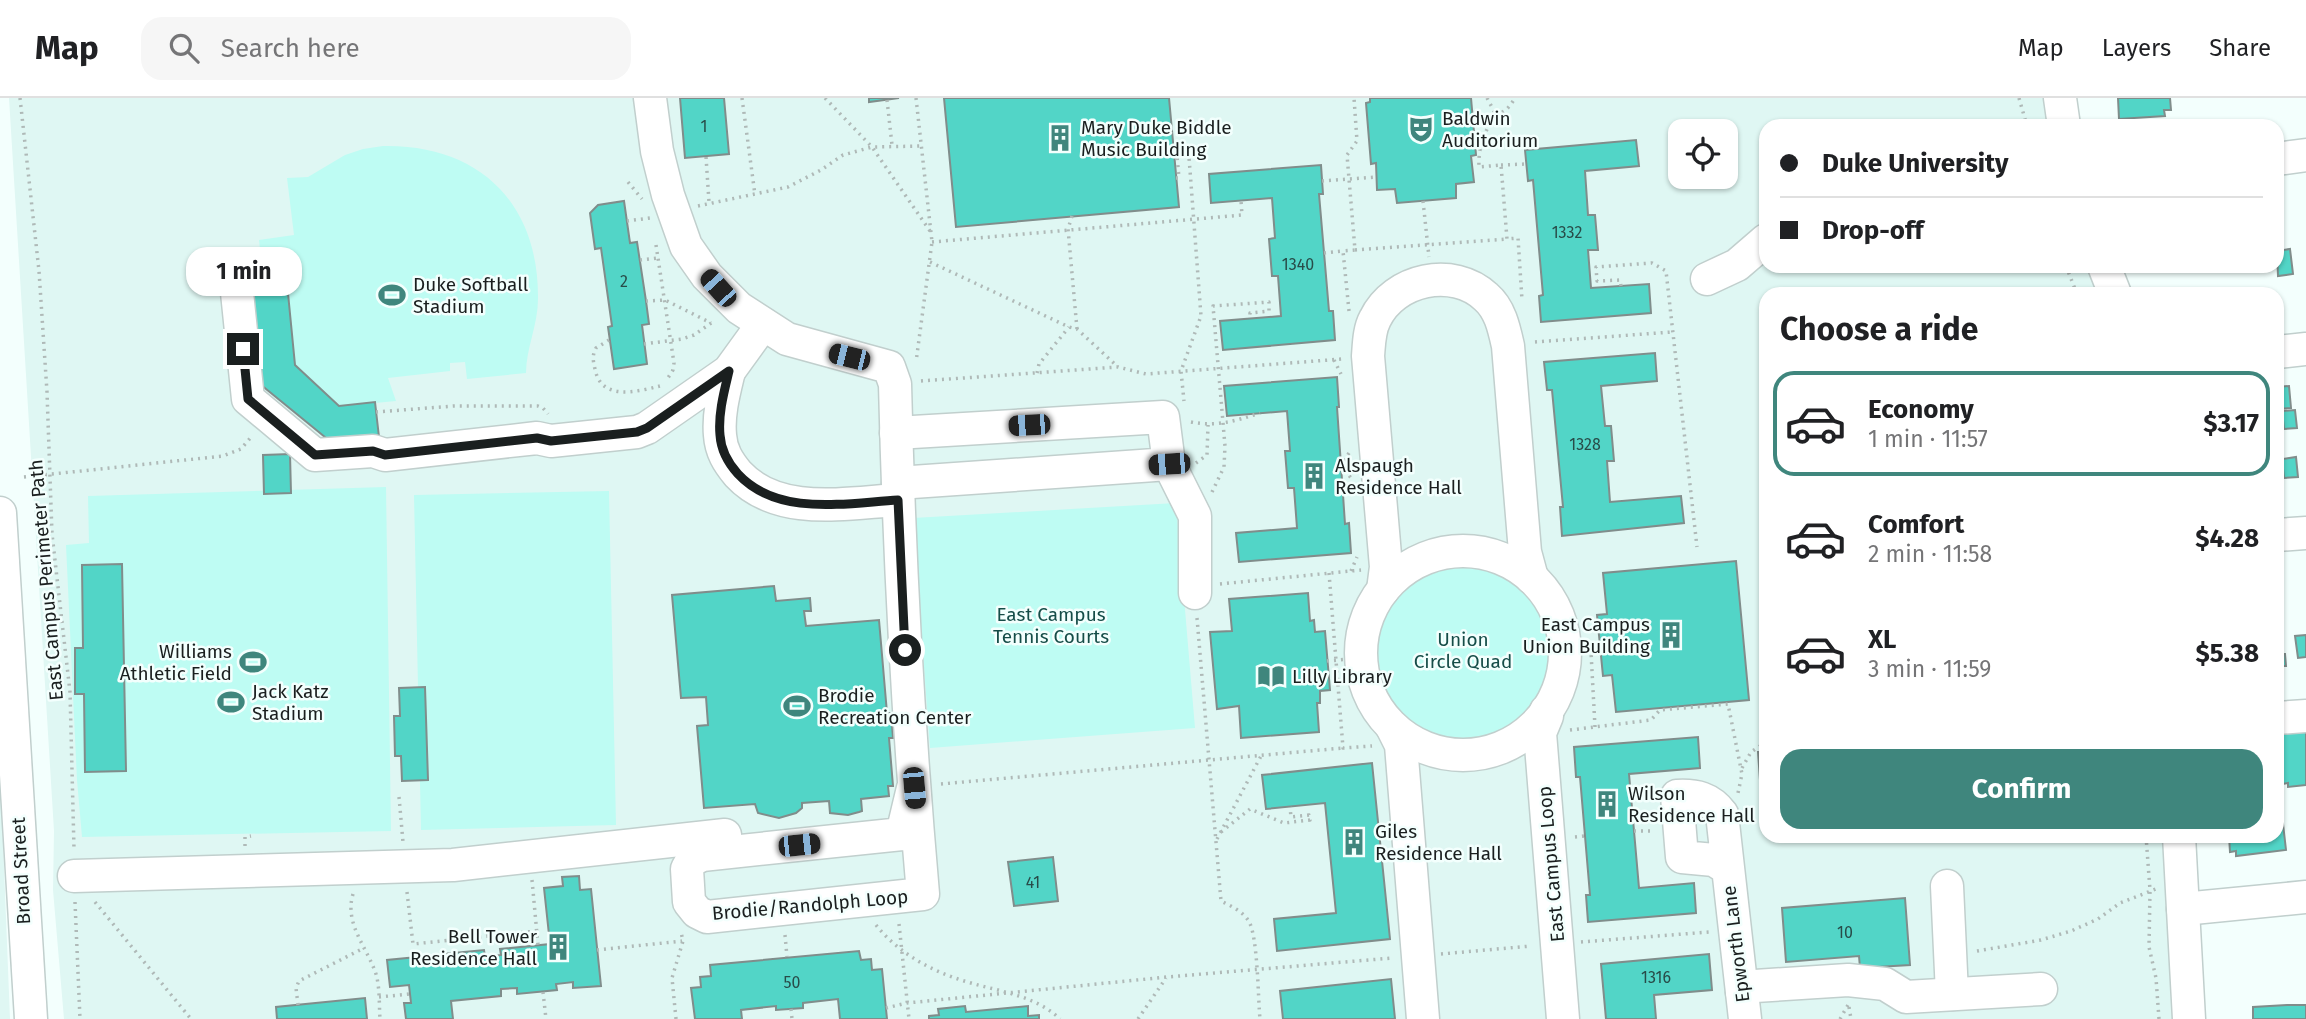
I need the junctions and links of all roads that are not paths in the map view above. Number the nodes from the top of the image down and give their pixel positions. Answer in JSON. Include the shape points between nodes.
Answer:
{"nodes":[{"id":1,"x":650,"y":98,"type":"edge"},
{"id":2,"x":2060,"y":98,"type":"edge"},
{"id":3,"x":2063,"y":119,"type":"edge"},
{"id":4,"x":2306,"y":155,"type":"edge"},
{"id":5,"x":2284,"y":158,"type":"edge"},
{"id":6,"x":1759,"y":246,"type":"edge"},
{"id":7,"x":261,"y":271,"type":"dead end"},
{"id":8,"x":1707,"y":279,"type":"dead end"},
{"id":9,"x":751,"y":316,"type":"junction"},
{"id":10,"x":2306,"y":349,"type":"edge"},
{"id":11,"x":2284,"y":351,"type":"edge"},
{"id":12,"x":729,"y":371,"type":"junction"},
{"id":13,"x":896,"y":433,"type":"junction"},
{"id":14,"x":1169,"y":464,"type":"junction"},
{"id":15,"x":898,"y":491,"type":"junction"},
{"id":16,"x":0,"y":513,"type":"edge"},
{"id":17,"x":2306,"y":533,"type":"edge"},
{"id":18,"x":2284,"y":535,"type":"edge"},
{"id":19,"x":1385,"y":578,"type":"junction"},
{"id":20,"x":1532,"y":578,"type":"junction"},
{"id":21,"x":2,"y":583,"type":"edge"},
{"id":22,"x":1195,"y":593,"type":"road end"},
{"id":23,"x":1546,"y":711,"type":"junction"},
{"id":24,"x":2306,"y":716,"type":"edge"},
{"id":25,"x":2284,"y":718,"type":"edge"},
{"id":26,"x":1396,"y":736,"type":"junction"},
{"id":27,"x":925,"y":786,"type":"junction"},
{"id":28,"x":776,"y":829,"type":"dead end"},
{"id":29,"x":2179,"y":843,"type":"edge"},
{"id":30,"x":10,"y":849,"type":"edge"},
{"id":31,"x":1727,"y":868,"type":"dead end"},
{"id":32,"x":74,"y":876,"type":"road end"},
{"id":33,"x":1947,"y":886,"type":"dead end"},
{"id":34,"x":2306,"y":897,"type":"edge"},
{"id":35,"x":2183,"y":909,"type":"junction"},
{"id":36,"x":2041,"y":989,"type":"dead end"},
{"id":37,"x":1952,"y":993,"type":"junction"},
{"id":38,"x":1743,"y":1005,"type":"edge"},
{"id":39,"x":31,"y":1019,"type":"edge"},
{"id":40,"x":1423,"y":1019,"type":"edge"},
{"id":41,"x":1563,"y":1019,"type":"edge"},
{"id":42,"x":2189,"y":1019,"type":"edge"}],
"edges":[{"from":1,"to":9,"type":"street","via":[[657,151],[657,209],[707,276]]},
{"from":2,"to":3,"type":"street"},
{"from":4,"to":5,"type":"street"},
{"from":6,"to":8,"type":"street","via":[[1737,265]]},
{"from":7,"to":12,"type":"street","via":[[235,273],[248,399],[315,455],[373,451],[385,455],[537,438],[551,441],[625,434],[647,428]]},
{"from":9,"to":12,"type":"street"},
{"from":9,"to":13,"type":"street","via":[[787,338],[889,367],[904,383]]},
{"from":10,"to":11,"type":"street"},
{"from":12,"to":15,"type":"street","via":[[720,437],[726,461],[749,486],[811,505]]},
{"from":13,"to":14,"type":"street","via":[[1163,417]]},
{"from":13,"to":15,"type":"street"},
{"from":14,"to":15,"type":"street"},
{"from":14,"to":22,"type":"street","via":[[1195,516]]},
{"from":15,"to":27,"type":"street"},
{"from":16,"to":21,"type":"street","name":"Broad Street"},
{"from":17,"to":18,"type":"street"},
{"from":19,"to":20,"type":"street","via":[[1415,563],[1465,551],[1509,562]]},
{"from":19,"to":20,"type":"street","via":[[1369,337],[1374,320],[1397,293],[1431,280],[1474,288],[1486,296],[1503,323],[1525,552]]},
{"from":19,"to":26,"type":"street","via":[[1348,659]]},
{"from":20,"to":23,"type":"street","via":[[1554,607],[1564,638],[1561,682]]},
{"from":21,"to":30,"type":"street","name":"Broad Street"},
{"from":23,"to":26,"type":"street","via":[[1513,742],[1477,754],[1431,750]]},
{"from":23,"to":41,"type":"street","name":"East Campus Loop","via":[[1540,733]]},
{"from":24,"to":25,"type":"street"},
{"from":26,"to":40,"type":"street"},
{"from":27,"to":27,"type":"street","name":"Brodie/Randolph Loop","via":[[923,894],[708,917],[689,902],[687,869],[702,855],[902,834]]},
{"from":28,"to":32,"type":"street","via":[[405,868]]},
{"from":29,"to":35,"type":"street"},
{"from":30,"to":39,"type":"street","name":"Broad Street"},
{"from":31,"to":38,"type":"street","name":"Epworth Lane"},
{"from":33,"to":37,"type":"street"},
{"from":34,"to":35,"type":"street"},
{"from":35,"to":42,"type":"street"},
{"from":36,"to":37,"type":"street"},
{"from":37,"to":38,"type":"street","via":[[1906,997],[1885,984],[1848,980],[1755,986]]}]}
